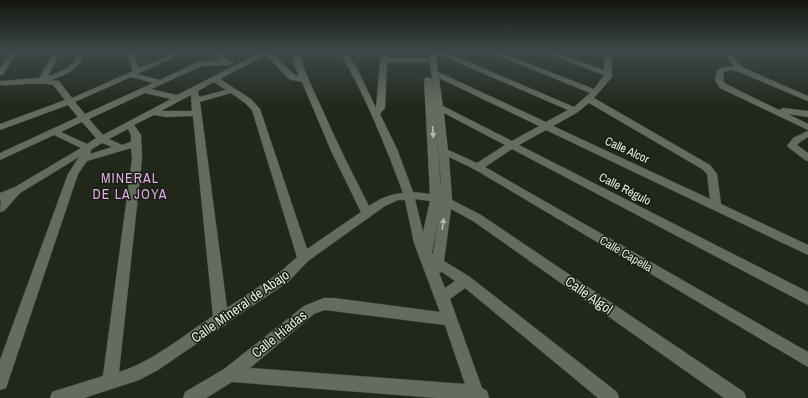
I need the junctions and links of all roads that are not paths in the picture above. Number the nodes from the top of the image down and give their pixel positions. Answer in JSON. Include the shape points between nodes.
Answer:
{"nodes":[{"id":1,"x":48,"y":70,"type":"edge"},
{"id":2,"x":69,"y":70,"type":"edge"},
{"id":3,"x":132,"y":70,"type":"edge"},
{"id":4,"x":141,"y":70,"type":"edge"},
{"id":5,"x":187,"y":70,"type":"edge"},
{"id":6,"x":232,"y":70,"type":"edge"},
{"id":7,"x":285,"y":70,"type":"edge"},
{"id":8,"x":301,"y":70,"type":"edge"},
{"id":9,"x":354,"y":70,"type":"edge"},
{"id":10,"x":382,"y":70,"type":"edge"},
{"id":11,"x":429,"y":70,"type":"edge"},
{"id":12,"x":435,"y":70,"type":"edge"},
{"id":13,"x":480,"y":70,"type":"edge"},
{"id":14,"x":533,"y":70,"type":"edge"},
{"id":15,"x":596,"y":70,"type":"edge"},
{"id":16,"x":609,"y":70,"type":"edge"},
{"id":17,"x":723,"y":70,"type":"edge"},
{"id":18,"x":741,"y":70,"type":"edge"},
{"id":19,"x":133,"y":73,"type":"junction"},
{"id":20,"x":435,"y":73,"type":"junction"},
{"id":21,"x":609,"y":74,"type":"junction"},
{"id":22,"x":215,"y":79,"type":"junction"},
{"id":23,"x":42,"y":80,"type":"junction"},
{"id":24,"x":305,"y":81,"type":"junction"},
{"id":25,"x":161,"y":82,"type":"junction"},
{"id":26,"x":0,"y":83,"type":"edge"},
{"id":27,"x":144,"y":90,"type":"junction"},
{"id":28,"x":231,"y":91,"type":"junction"},
{"id":29,"x":364,"y":91,"type":"junction"},
{"id":30,"x":381,"y":91,"type":"junction"},
{"id":31,"x":592,"y":95,"type":"junction"},
{"id":32,"x":194,"y":96,"type":"junction"},
{"id":33,"x":178,"y":98,"type":"junction"},
{"id":34,"x":808,"y":99,"type":"edge"},
{"id":35,"x":71,"y":101,"type":"junction"},
{"id":36,"x":435,"y":105,"type":"junction"},
{"id":37,"x":575,"y":110,"type":"junction"},
{"id":38,"x":774,"y":110,"type":"junction"},
{"id":39,"x":152,"y":112,"type":"junction"},
{"id":40,"x":196,"y":114,"type":"junction"},
{"id":41,"x":375,"y":114,"type":"junction"},
{"id":42,"x":808,"y":114,"type":"edge"},
{"id":43,"x":83,"y":118,"type":"junction"},
{"id":44,"x":129,"y":124,"type":"junction"},
{"id":45,"x":0,"y":127,"type":"edge"},
{"id":46,"x":546,"y":127,"type":"junction"},
{"id":47,"x":808,"y":127,"type":"edge"},
{"id":48,"x":54,"y":132,"type":"junction"},
{"id":49,"x":808,"y":134,"type":"edge"},
{"id":50,"x":102,"y":138,"type":"junction"},
{"id":51,"x":136,"y":144,"type":"junction"},
{"id":52,"x":512,"y":145,"type":"junction"},
{"id":53,"x":121,"y":148,"type":"junction"},
{"id":54,"x":443,"y":151,"type":"junction"},
{"id":55,"x":85,"y":153,"type":"junction"},
{"id":56,"x":0,"y":157,"type":"edge"},
{"id":57,"x":808,"y":158,"type":"edge"},
{"id":58,"x":478,"y":167,"type":"junction"},
{"id":59,"x":19,"y":188,"type":"junction"},
{"id":60,"x":409,"y":195,"type":"junction"},
{"id":61,"x":0,"y":197,"type":"edge"},
{"id":62,"x":441,"y":200,"type":"junction"},
{"id":63,"x":716,"y":206,"type":"junction"},
{"id":64,"x":0,"y":208,"type":"edge"},
{"id":65,"x":367,"y":213,"type":"junction"},
{"id":66,"x":808,"y":250,"type":"edge"},
{"id":67,"x":425,"y":255,"type":"junction"},
{"id":68,"x":304,"y":258,"type":"junction"},
{"id":69,"x":438,"y":263,"type":"junction"},
{"id":70,"x":435,"y":280,"type":"junction"},
{"id":71,"x":465,"y":281,"type":"junction"},
{"id":72,"x":442,"y":297,"type":"junction"},
{"id":73,"x":808,"y":299,"type":"edge"},
{"id":74,"x":450,"y":320,"type":"junction"},
{"id":75,"x":221,"y":321,"type":"junction"},
{"id":76,"x":808,"y":360,"type":"edge"},
{"id":77,"x":230,"y":374,"type":"junction"},
{"id":78,"x":110,"y":381,"type":"junction"},
{"id":79,"x":0,"y":382,"type":"edge"},
{"id":80,"x":478,"y":396,"type":"edge"},
{"id":81,"x":58,"y":398,"type":"edge"},
{"id":82,"x":191,"y":398,"type":"edge"},
{"id":83,"x":611,"y":398,"type":"edge"},
{"id":84,"x":738,"y":398,"type":"edge"}],
"edges":[{"from":1,"to":23,"type":"street"},
{"from":2,"to":23,"type":"street"},
{"from":3,"to":19,"type":"street"},
{"from":4,"to":19,"type":"street"},
{"from":5,"to":25,"type":"street"},
{"from":6,"to":22,"type":"street"},
{"from":7,"to":24,"type":"street","via":[[292,77]]},
{"from":8,"to":24,"type":"street"},
{"from":9,"to":29,"type":"street"},
{"from":10,"to":30,"type":"street"},
{"from":11,"to":36,"type":"street"},
{"from":12,"to":20,"type":"street"},
{"from":13,"to":37,"type":"street"},
{"from":14,"to":31,"type":"street"},
{"from":15,"to":21,"type":"street"},
{"from":16,"to":21,"type":"street"},
{"from":17,"to":38,"type":"street","via":[[719,81],[723,86]]},
{"from":18,"to":34,"type":"street"},
{"from":19,"to":25,"type":"street"},
{"from":19,"to":35,"type":"street"},
{"from":20,"to":36,"type":"street"},
{"from":20,"to":46,"type":"street","name":"Calle Alcor"},
{"from":21,"to":31,"type":"street","via":[[606,81]]},
{"from":22,"to":28,"type":"street"},
{"from":22,"to":32,"type":"street"},
{"from":23,"to":26,"type":"street"},
{"from":23,"to":35,"type":"street","via":[[56,83]]},
{"from":24,"to":65,"type":"street"},
{"from":25,"to":27,"type":"street"},
{"from":27,"to":33,"type":"street"},
{"from":27,"to":43,"type":"street"},
{"from":28,"to":32,"type":"street"},
{"from":28,"to":68,"type":"street","via":[[256,109]]},
{"from":29,"to":30,"type":"street"},
{"from":29,"to":41,"type":"street"},
{"from":30,"to":41,"type":"street","via":[[381,108]]},
{"from":31,"to":37,"type":"street"},
{"from":31,"to":63,"type":"street","via":[[706,167],[712,174]]},
{"from":32,"to":33,"type":"street"},
{"from":32,"to":40,"type":"street"},
{"from":33,"to":39,"type":"street"},
{"from":35,"to":43,"type":"street"},
{"from":35,"to":45,"type":"street"},
{"from":36,"to":52,"type":"street","name":"Calle Régulo"},
{"from":36,"to":54,"type":"street"},
{"from":36,"to":62,"type":"street","one_way":true},
{"from":37,"to":46,"type":"street"},
{"from":38,"to":42,"type":"street"},
{"from":38,"to":47,"type":"street"},
{"from":39,"to":40,"type":"street"},
{"from":39,"to":44,"type":"street"},
{"from":40,"to":75,"type":"street"},
{"from":41,"to":60,"type":"street","via":[[392,149]]},
{"from":43,"to":48,"type":"street"},
{"from":43,"to":50,"type":"street"},
{"from":44,"to":50,"type":"street"},
{"from":44,"to":51,"type":"street","via":[[136,135]]},
{"from":46,"to":52,"type":"street"},
{"from":46,"to":63,"type":"street","name":"Calle Alcor"},
{"from":48,"to":55,"type":"street"},
{"from":48,"to":56,"type":"street"},
{"from":49,"to":57,"type":"street","via":[[792,146]]},
{"from":50,"to":53,"type":"street"},
{"from":50,"to":55,"type":"street"},
{"from":51,"to":53,"type":"street"},
{"from":51,"to":78,"type":"street","via":[[137,159]]},
{"from":52,"to":58,"type":"street"},
{"from":52,"to":73,"type":"street","name":"Calle Régulo"},
{"from":53,"to":55,"type":"street"},
{"from":54,"to":58,"type":"street","name":"Calle Capella"},
{"from":54,"to":62,"type":"street"},
{"from":55,"to":59,"type":"street"},
{"from":55,"to":79,"type":"street","via":[[73,174]]},
{"from":58,"to":76,"type":"street","name":"Calle Capella"},
{"from":59,"to":61,"type":"street"},
{"from":59,"to":64,"type":"street"},
{"from":60,"to":62,"type":"street","name":"Calle Mineral de Abajo"},
{"from":60,"to":65,"type":"street","name":"Calle Mineral de Abajo","via":[[390,199]]},
{"from":60,"to":67,"type":"street"},
{"from":62,"to":67,"type":"street"},
{"from":69,"to":62,"type":"street","one_way":true},
{"from":62,"to":84,"type":"street","name":"Calle Algol","via":[[500,233]]},
{"from":63,"to":66,"type":"street","name":"Calle Alcor"},
{"from":65,"to":68,"type":"street","name":"Calle Mineral de Abajo"},
{"from":67,"to":69,"type":"street"},
{"from":67,"to":70,"type":"street"},
{"from":68,"to":75,"type":"street","name":"Calle Mineral de Abajo","via":[[283,278]]},
{"from":69,"to":70,"type":"street"},
{"from":69,"to":71,"type":"street"},
{"from":70,"to":72,"type":"street"},
{"from":71,"to":72,"type":"street"},
{"from":71,"to":83,"type":"street"},
{"from":72,"to":74,"type":"street"},
{"from":74,"to":77,"type":"street","name":"Calle Híadas","via":[[334,304],[317,306]]},
{"from":74,"to":80,"type":"street"},
{"from":75,"to":78,"type":"street","name":"Calle Mineral de Abajo","via":[[152,365],[133,375]]},
{"from":77,"to":80,"type":"street"},
{"from":77,"to":82,"type":"street","name":"Calle Híadas"},
{"from":78,"to":81,"type":"street","name":"Calle Mineral de Abajo"}]}
